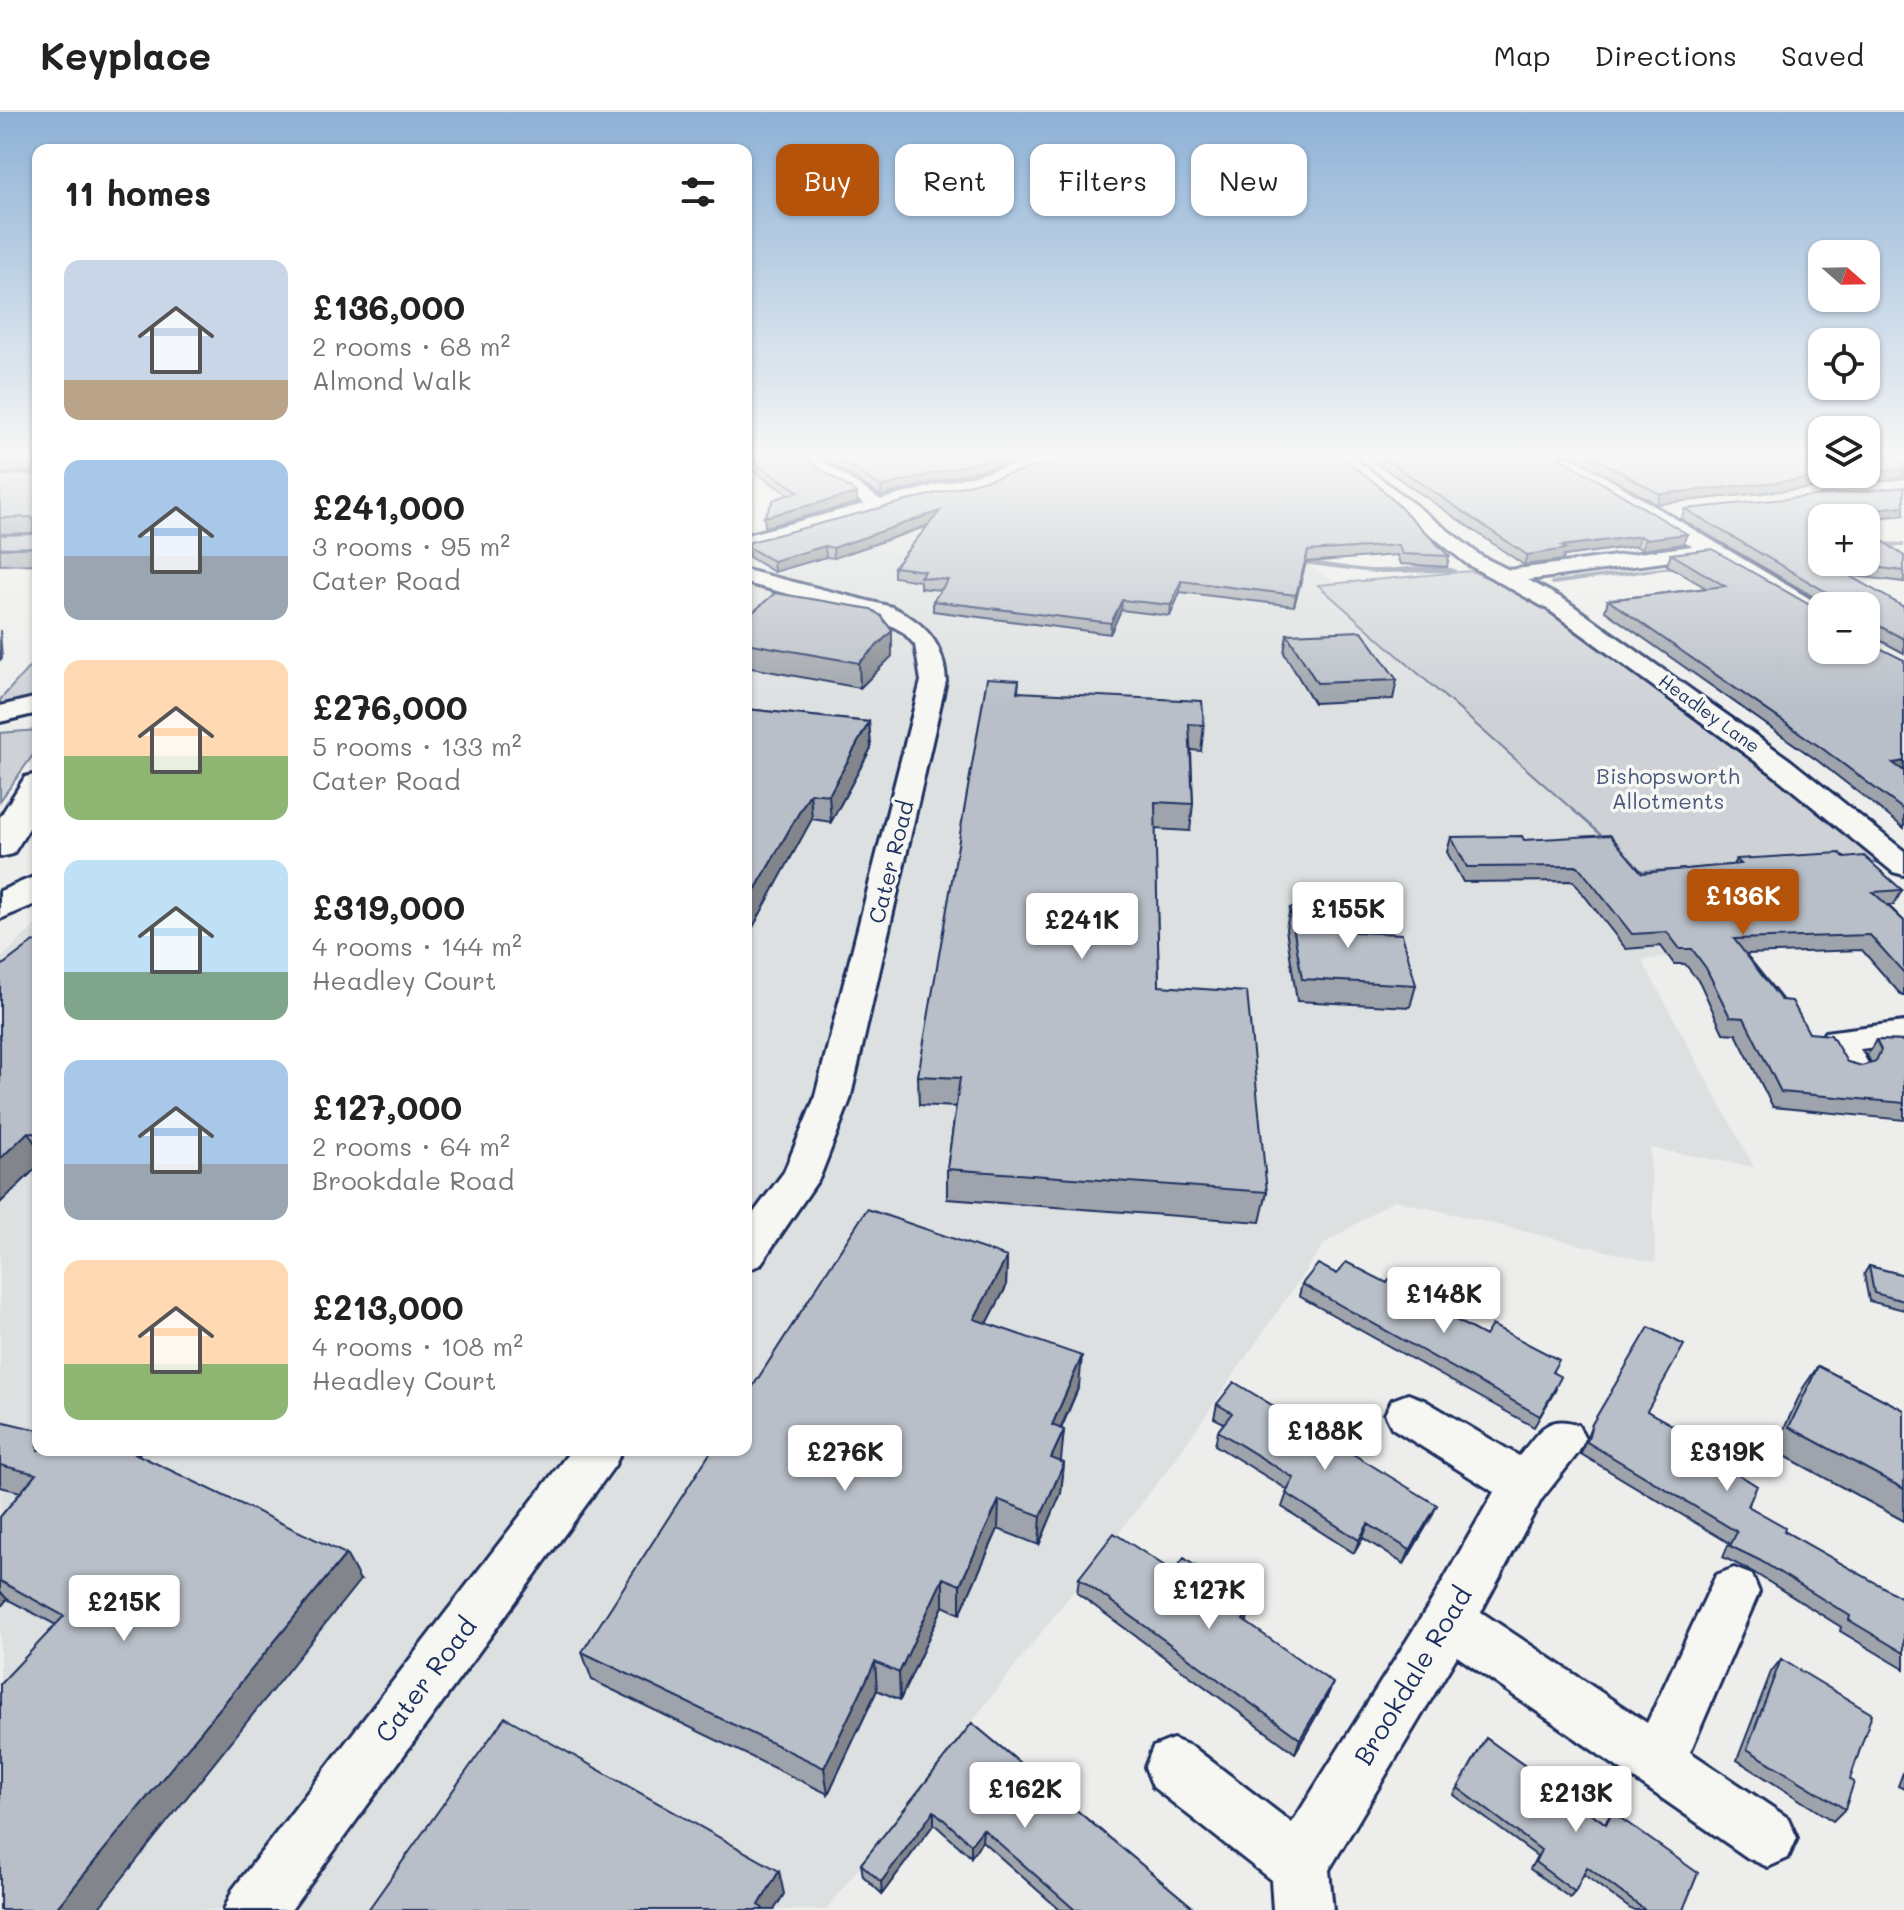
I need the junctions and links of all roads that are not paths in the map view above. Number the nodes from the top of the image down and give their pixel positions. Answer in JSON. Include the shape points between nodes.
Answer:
{"nodes":[{"id":1,"x":1446,"y":538,"type":"edge"},
{"id":2,"x":1692,"y":538,"type":"edge"},
{"id":3,"x":1711,"y":550,"type":"junction"},
{"id":4,"x":1505,"y":577,"type":"junction"},
{"id":5,"x":752,"y":578,"type":"edge"},
{"id":6,"x":1808,"y":608,"type":"edge"},
{"id":7,"x":32,"y":706,"type":"edge"},
{"id":8,"x":0,"y":714,"type":"edge"},
{"id":9,"x":32,"y":720,"type":"edge"},
{"id":10,"x":0,"y":722,"type":"edge"},
{"id":11,"x":32,"y":795,"type":"edge"},
{"id":12,"x":0,"y":846,"type":"edge"},
{"id":13,"x":1904,"y":866,"type":"edge"},
{"id":14,"x":0,"y":879,"type":"edge"},
{"id":15,"x":32,"y":890,"type":"edge"},
{"id":16,"x":0,"y":907,"type":"edge"},
{"id":17,"x":1904,"y":1033,"type":"edge"},
{"id":18,"x":1852,"y":1067,"type":"edge"},
{"id":19,"x":752,"y":1246,"type":"edge"},
{"id":20,"x":1408,"y":1414,"type":"dead end"},
{"id":21,"x":1562,"y":1439,"type":"dead end"},
{"id":22,"x":594,"y":1456,"type":"edge"},
{"id":23,"x":1524,"y":1485,"type":"junction"},
{"id":24,"x":1734,"y":1592,"type":"dead end"},
{"id":25,"x":1449,"y":1620,"type":"junction"},
{"id":26,"x":1658,"y":1761,"type":"junction"},
{"id":27,"x":1173,"y":1767,"type":"dead end"},
{"id":28,"x":1768,"y":1838,"type":"dead end"},
{"id":29,"x":1301,"y":1888,"type":"edge"},
{"id":30,"x":254,"y":1910,"type":"edge"}],
"edges":[{"from":1,"to":4,"type":"street","name":"Headley Lane"},
{"from":2,"to":3,"type":"street"},
{"from":3,"to":4,"type":"street"},
{"from":3,"to":6,"type":"street"},
{"from":4,"to":13,"type":"street","name":"Headley Lane","via":[[1557,605],[1768,757]]},
{"from":5,"to":19,"type":"street","name":"Cater Road","via":[[906,621],[933,652],[935,671],[832,1100],[801,1177]]},
{"from":7,"to":8,"type":"street"},
{"from":9,"to":10,"type":"street"},
{"from":11,"to":12,"type":"main road"},
{"from":12,"to":14,"type":"main road","via":[[7,865]]},
{"from":15,"to":16,"type":"main road"},
{"from":17,"to":18,"type":"street","via":[[1837,1040]]},
{"from":20,"to":23,"type":"street"},
{"from":21,"to":23,"type":"street","name":"Brookdale Road"},
{"from":22,"to":30,"type":"street","name":"Cater Road"},
{"from":23,"to":25,"type":"street","name":"Brookdale Road"},
{"from":24,"to":26,"type":"street"},
{"from":25,"to":26,"type":"street"},
{"from":25,"to":29,"type":"street","name":"Brookdale Road"},
{"from":26,"to":28,"type":"street"},
{"from":27,"to":29,"type":"street","name":"Brookdale Road"}]}
